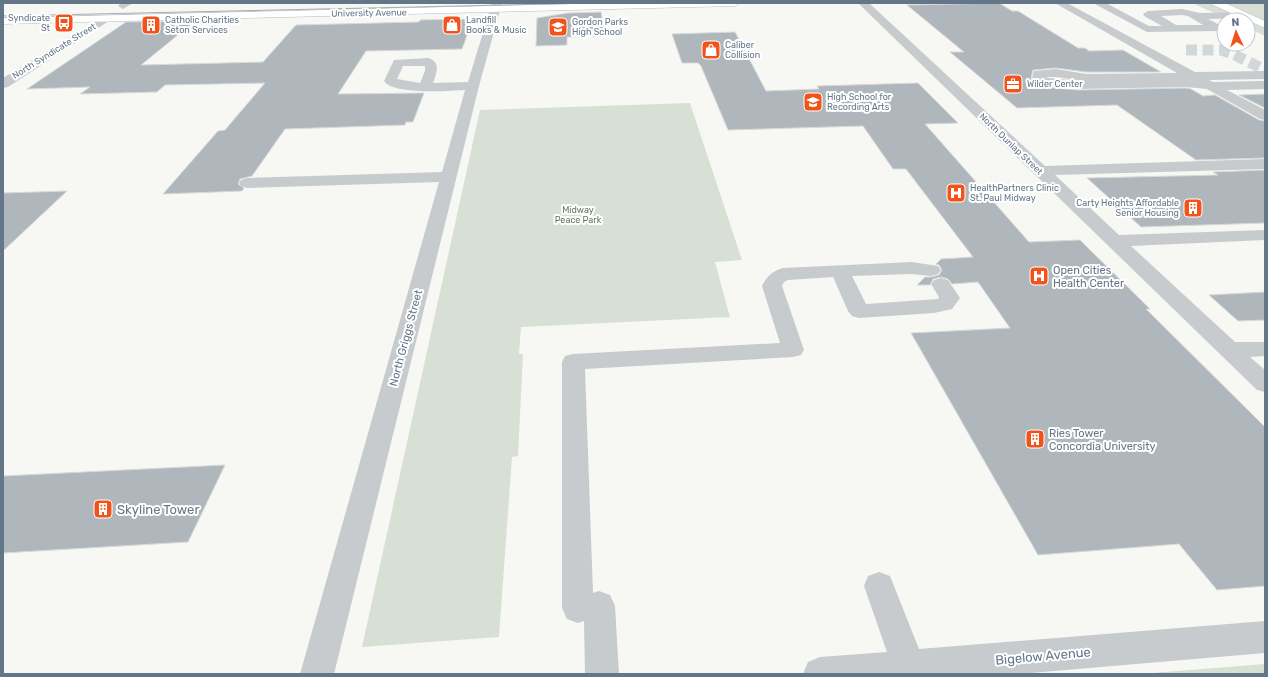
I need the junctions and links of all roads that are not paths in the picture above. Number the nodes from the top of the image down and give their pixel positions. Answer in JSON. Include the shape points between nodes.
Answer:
{"nodes":[{"id":1,"x":735,"y":3,"type":"edge"},
{"id":2,"x":863,"y":3,"type":"edge"},
{"id":3,"x":1060,"y":3,"type":"edge"},
{"id":4,"x":1098,"y":3,"type":"edge"},
{"id":5,"x":1216,"y":3,"type":"edge"},
{"id":6,"x":126,"y":5,"type":"edge"},
{"id":7,"x":109,"y":6,"type":"dead end"},
{"id":8,"x":139,"y":6,"type":"dead end"},
{"id":9,"x":496,"y":6,"type":"edge"},
{"id":10,"x":1236,"y":12,"type":"edge"},
{"id":11,"x":1200,"y":16,"type":"junction"},
{"id":12,"x":1216,"y":16,"type":"edge"},
{"id":13,"x":105,"y":19,"type":"junction"},
{"id":14,"x":3,"y":21,"type":"edge"},
{"id":15,"x":1175,"y":28,"type":"junction"},
{"id":16,"x":1147,"y":29,"type":"junction"},
{"id":17,"x":1108,"y":30,"type":"junction"},
{"id":18,"x":1129,"y":41,"type":"junction"},
{"id":19,"x":1153,"y":41,"type":"dead end"},
{"id":20,"x":1265,"y":75,"type":"edge"},
{"id":21,"x":1195,"y":77,"type":"junction"},
{"id":22,"x":3,"y":84,"type":"edge"},
{"id":23,"x":1265,"y":85,"type":"edge"},
{"id":24,"x":473,"y":86,"type":"junction"},
{"id":25,"x":1211,"y":86,"type":"junction"},
{"id":26,"x":425,"y":87,"type":"dead end"},
{"id":27,"x":1265,"y":116,"type":"edge"},
{"id":28,"x":1265,"y":164,"type":"edge"},
{"id":29,"x":1040,"y":171,"type":"junction"},
{"id":30,"x":449,"y":177,"type":"junction"},
{"id":31,"x":247,"y":183,"type":"dead end"},
{"id":32,"x":1265,"y":235,"type":"edge"},
{"id":33,"x":1116,"y":242,"type":"junction"},
{"id":34,"x":840,"y":271,"type":"junction"},
{"id":35,"x":1265,"y":349,"type":"edge"},
{"id":36,"x":1229,"y":350,"type":"junction"},
{"id":37,"x":1265,"y":384,"type":"edge"},
{"id":38,"x":879,"y":586,"type":"dead end"},
{"id":39,"x":1265,"y":637,"type":"edge"},
{"id":40,"x":909,"y":667,"type":"junction"},
{"id":41,"x":317,"y":674,"type":"edge"},
{"id":42,"x":602,"y":674,"type":"edge"},
{"id":43,"x":820,"y":674,"type":"edge"}],
"edges":[{"from":1,"to":9,"type":"main road","name":"University Avenue"},
{"from":2,"to":29,"type":"street","name":"North Dunlap Street"},
{"from":3,"to":17,"type":"street"},
{"from":4,"to":16,"type":"street"},
{"from":5,"to":10,"type":"main road"},
{"from":6,"to":7,"type":"main road"},
{"from":6,"to":8,"type":"main road"},
{"from":9,"to":13,"type":"main road","name":"University Avenue"},
{"from":9,"to":24,"type":"street","name":"North Griggs Street"},
{"from":11,"to":12,"type":"street"},
{"from":11,"to":15,"type":"street","via":[[1192,16],[1218,28]]},
{"from":11,"to":15,"type":"street","via":[[1182,12],[1148,14]]},
{"from":13,"to":14,"type":"main road","name":"University Avenue"},
{"from":13,"to":22,"type":"street","name":"North Syndicate Street"},
{"from":15,"to":16,"type":"street"},
{"from":16,"to":17,"type":"street"},
{"from":17,"to":18,"type":"street"},
{"from":18,"to":19,"type":"street"},
{"from":18,"to":21,"type":"street"},
{"from":20,"to":21,"type":"street"},
{"from":21,"to":25,"type":"street"},
{"from":21,"to":25,"type":"street","via":[[1086,78],[1056,73],[1038,74],[1038,78],[1045,82],[1078,86],[1185,83]]},
{"from":23,"to":25,"type":"street"},
{"from":24,"to":26,"type":"street"},
{"from":24,"to":30,"type":"street","name":"North Griggs Street"},
{"from":25,"to":27,"type":"street"},
{"from":28,"to":29,"type":"street"},
{"from":29,"to":33,"type":"street","name":"North Dunlap Street"},
{"from":30,"to":31,"type":"street"},
{"from":30,"to":41,"type":"street","name":"North Griggs Street"},
{"from":32,"to":33,"type":"street"},
{"from":33,"to":36,"type":"street","name":"North Dunlap Street"},
{"from":34,"to":34,"type":"street","via":[[859,311],[934,307],[945,304],[950,298],[936,277],[912,268]]},
{"from":34,"to":42,"type":"street","via":[[783,274],[775,279],[772,286],[793,350],[573,362],[588,607]]},
{"from":35,"to":36,"type":"street"},
{"from":36,"to":37,"type":"street","name":"North Dunlap Street"},
{"from":38,"to":40,"type":"street"},
{"from":39,"to":40,"type":"street","name":"Bigelow Avenue"},
{"from":40,"to":43,"type":"street","name":"Bigelow Avenue"}]}
